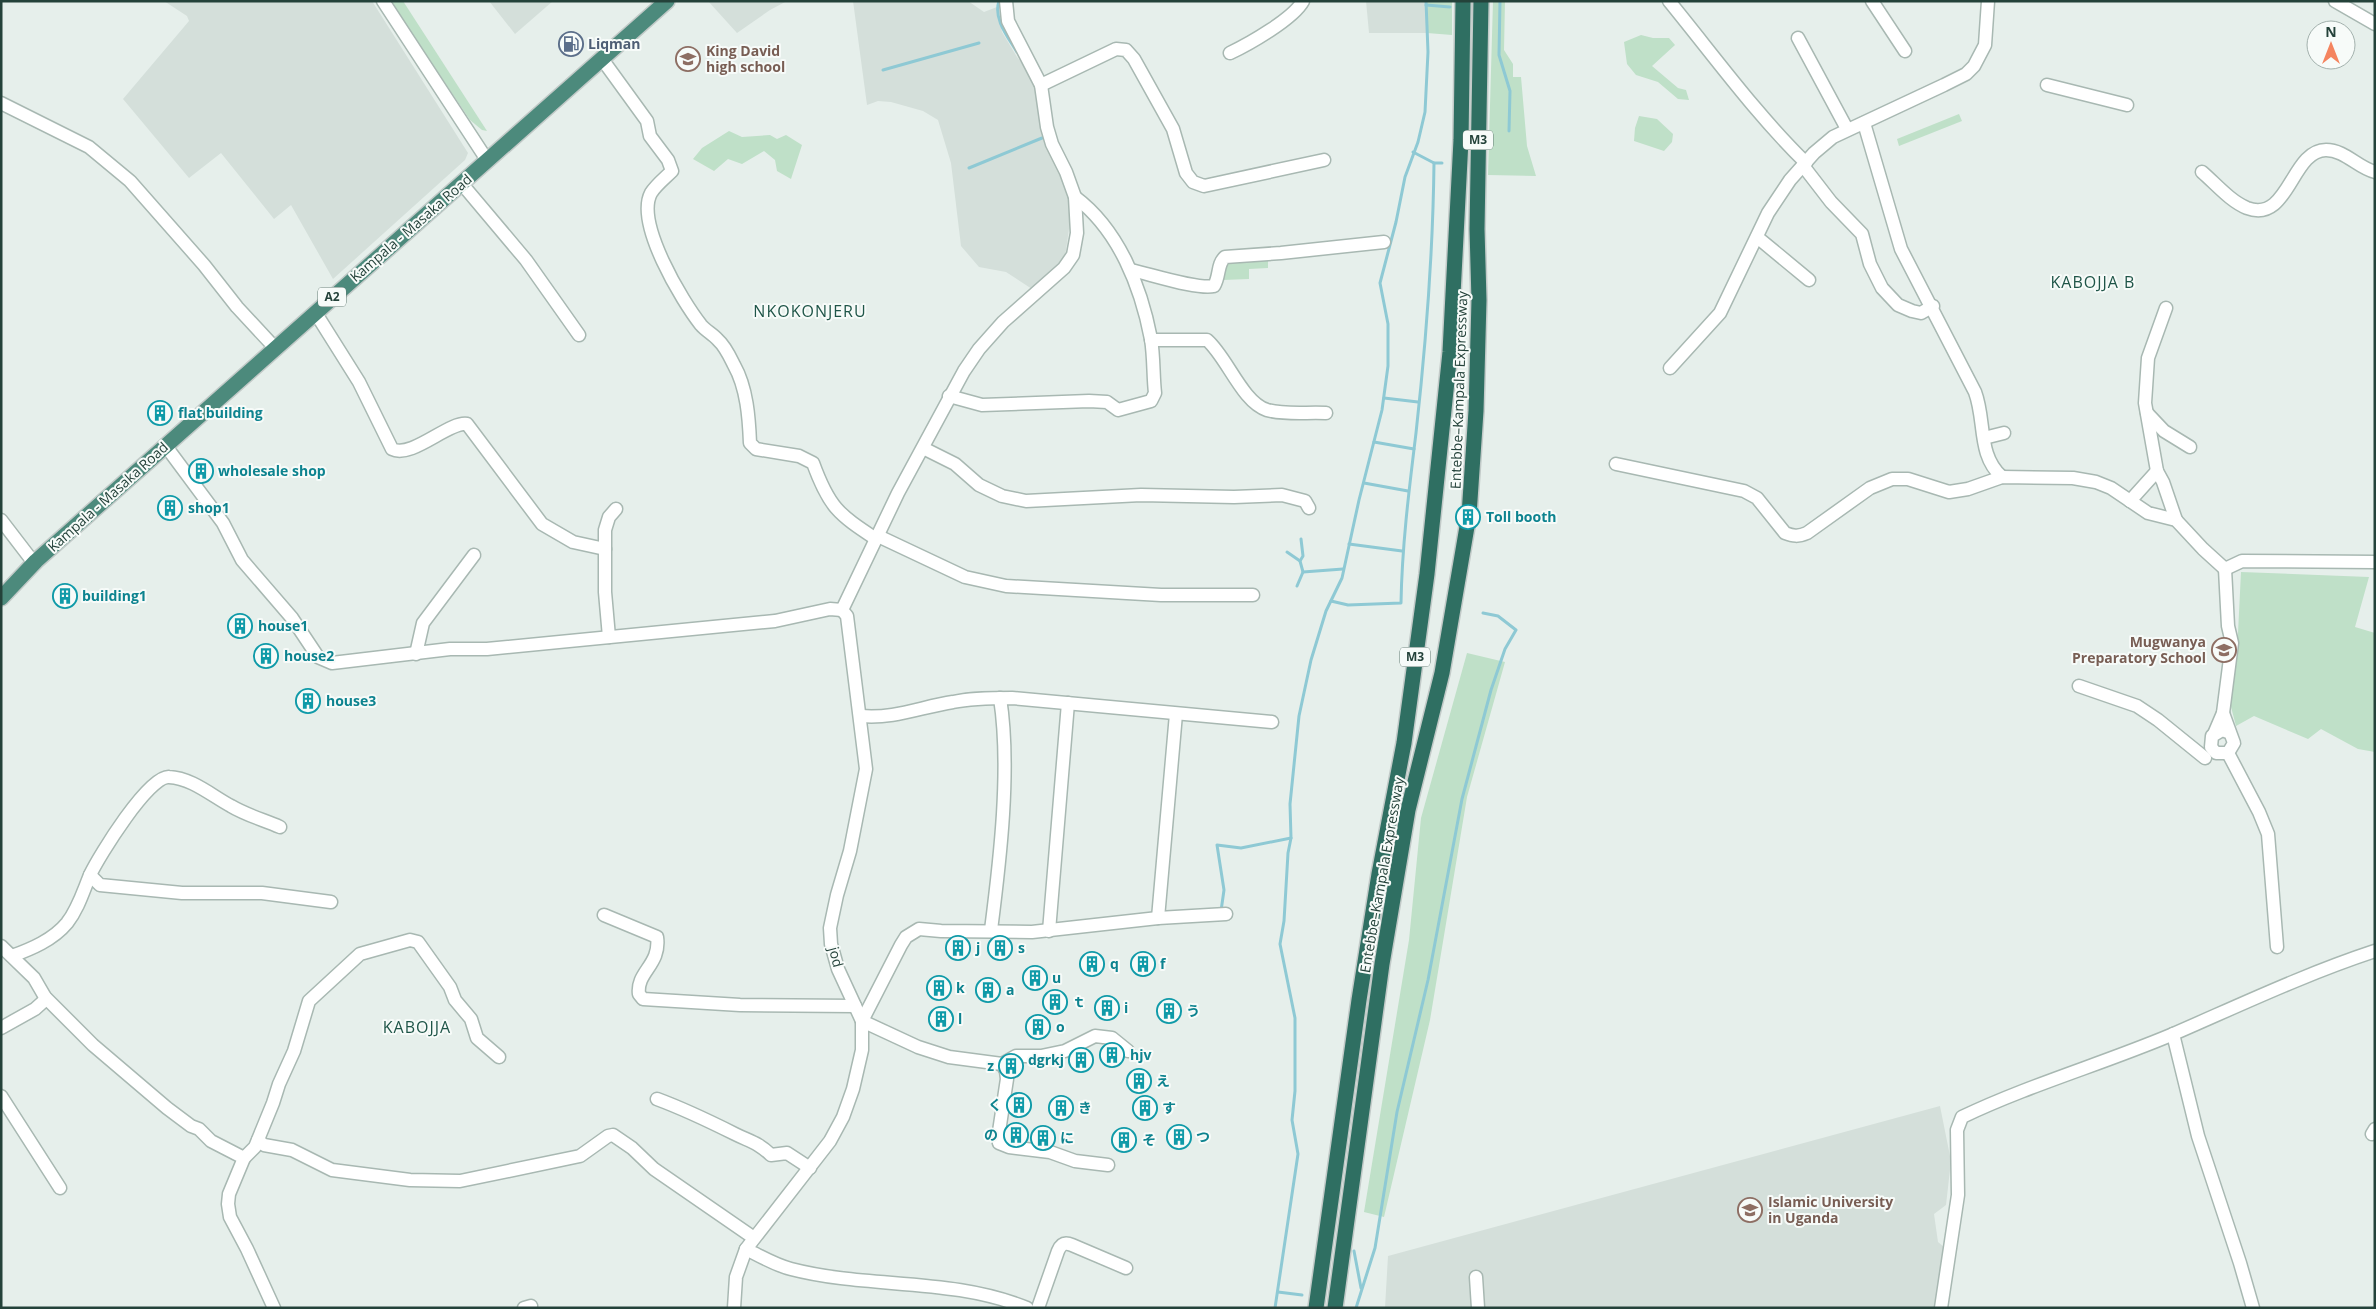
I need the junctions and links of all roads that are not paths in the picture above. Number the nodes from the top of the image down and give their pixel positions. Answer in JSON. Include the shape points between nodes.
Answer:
{"nodes":[{"id":1,"x":382,"y":1,"type":"edge"},
{"id":2,"x":667,"y":1,"type":"edge"},
{"id":3,"x":1006,"y":1,"type":"edge"},
{"id":4,"x":1303,"y":1,"type":"edge"},
{"id":5,"x":1463,"y":1,"type":"edge"},
{"id":6,"x":1481,"y":1,"type":"edge"},
{"id":7,"x":1669,"y":1,"type":"edge"},
{"id":8,"x":1872,"y":1,"type":"edge"},
{"id":9,"x":1988,"y":1,"type":"edge"},
{"id":10,"x":2335,"y":1,"type":"edge"},
{"id":11,"x":2375,"y":24,"type":"edge"},
{"id":12,"x":1798,"y":38,"type":"dead end"},
{"id":13,"x":1905,"y":51,"type":"dead end"},
{"id":14,"x":1230,"y":53,"type":"dead end"},
{"id":15,"x":605,"y":56,"type":"junction"},
{"id":16,"x":1041,"y":85,"type":"junction"},
{"id":17,"x":2048,"y":85,"type":"dead end"},
{"id":18,"x":1,"y":103,"type":"edge"},
{"id":19,"x":2127,"y":105,"type":"dead end"},
{"id":20,"x":1864,"y":123,"type":"junction"},
{"id":21,"x":1847,"y":128,"type":"junction"},
{"id":22,"x":487,"y":160,"type":"junction"},
{"id":23,"x":1324,"y":160,"type":"dead end"},
{"id":24,"x":1805,"y":165,"type":"junction"},
{"id":25,"x":2202,"y":172,"type":"dead end"},
{"id":26,"x":2375,"y":172,"type":"edge"},
{"id":27,"x":462,"y":184,"type":"junction"},
{"id":28,"x":1075,"y":197,"type":"junction"},
{"id":29,"x":1757,"y":237,"type":"junction"},
{"id":30,"x":1384,"y":242,"type":"dead end"},
{"id":31,"x":672,"y":266,"type":"dead end"},
{"id":32,"x":1131,"y":270,"type":"junction"},
{"id":33,"x":1809,"y":280,"type":"dead end"},
{"id":34,"x":1933,"y":306,"type":"junction"},
{"id":35,"x":2166,"y":308,"type":"dead end"},
{"id":36,"x":315,"y":312,"type":"junction"},
{"id":37,"x":579,"y":335,"type":"dead end"},
{"id":38,"x":1151,"y":340,"type":"junction"},
{"id":39,"x":276,"y":349,"type":"junction"},
{"id":40,"x":1670,"y":368,"type":"dead end"},
{"id":41,"x":949,"y":396,"type":"junction"},
{"id":42,"x":1326,"y":413,"type":"dead end"},
{"id":43,"x":2147,"y":413,"type":"junction"},
{"id":44,"x":2004,"y":433,"type":"dead end"},
{"id":45,"x":1984,"y":438,"type":"junction"},
{"id":46,"x":165,"y":445,"type":"junction"},
{"id":47,"x":2190,"y":446,"type":"dead end"},
{"id":48,"x":923,"y":448,"type":"junction"},
{"id":49,"x":1616,"y":464,"type":"dead end"},
{"id":50,"x":2157,"y":471,"type":"junction"},
{"id":51,"x":2002,"y":477,"type":"junction"},
{"id":52,"x":2130,"y":501,"type":"junction"},
{"id":53,"x":1308,"y":508,"type":"dead end"},
{"id":54,"x":616,"y":509,"type":"dead end"},
{"id":55,"x":1,"y":520,"type":"edge"},
{"id":56,"x":2176,"y":520,"type":"junction"},
{"id":57,"x":877,"y":538,"type":"junction"},
{"id":58,"x":605,"y":549,"type":"junction"},
{"id":59,"x":474,"y":555,"type":"dead end"},
{"id":60,"x":2375,"y":562,"type":"edge"},
{"id":61,"x":34,"y":563,"type":"junction"},
{"id":62,"x":2225,"y":569,"type":"junction"},
{"id":63,"x":2,"y":595,"type":"edge"},
{"id":64,"x":1252,"y":596,"type":"dead end"},
{"id":65,"x":842,"y":610,"type":"junction"},
{"id":66,"x":609,"y":637,"type":"junction"},
{"id":67,"x":416,"y":654,"type":"junction"},
{"id":68,"x":2079,"y":686,"type":"dead end"},
{"id":69,"x":1000,"y":698,"type":"junction"},
{"id":70,"x":1068,"y":703,"type":"junction"},
{"id":71,"x":2223,"y":713,"type":"junction"},
{"id":72,"x":1176,"y":714,"type":"junction"},
{"id":73,"x":861,"y":716,"type":"junction"},
{"id":74,"x":1272,"y":722,"type":"dead end"},
{"id":75,"x":2230,"y":733,"type":"junction"},
{"id":76,"x":2214,"y":734,"type":"junction"},
{"id":77,"x":2228,"y":753,"type":"junction"},
{"id":78,"x":2205,"y":758,"type":"dead end"},
{"id":79,"x":280,"y":827,"type":"dead end"},
{"id":80,"x":90,"y":875,"type":"junction"},
{"id":81,"x":331,"y":902,"type":"dead end"},
{"id":82,"x":1226,"y":914,"type":"dead end"},
{"id":83,"x":604,"y":916,"type":"dead end"},
{"id":84,"x":1158,"y":918,"type":"junction"},
{"id":85,"x":991,"y":930,"type":"junction"},
{"id":86,"x":1049,"y":931,"type":"junction"},
{"id":87,"x":1,"y":946,"type":"edge"},
{"id":88,"x":2277,"y":947,"type":"dead end"},
{"id":89,"x":2375,"y":952,"type":"edge"},
{"id":90,"x":12,"y":956,"type":"junction"},
{"id":91,"x":45,"y":997,"type":"junction"},
{"id":92,"x":854,"y":1006,"type":"junction"},
{"id":93,"x":862,"y":1021,"type":"junction"},
{"id":94,"x":1,"y":1028,"type":"edge"},
{"id":95,"x":2173,"y":1034,"type":"junction"},
{"id":96,"x":1128,"y":1051,"type":"dead end"},
{"id":97,"x":499,"y":1057,"type":"dead end"},
{"id":98,"x":1002,"y":1064,"type":"junction"},
{"id":99,"x":1,"y":1096,"type":"edge"},
{"id":100,"x":657,"y":1099,"type":"dead end"},
{"id":101,"x":258,"y":1140,"type":"junction"},
{"id":102,"x":244,"y":1158,"type":"junction"},
{"id":103,"x":1108,"y":1165,"type":"dead end"},
{"id":104,"x":810,"y":1168,"type":"junction"},
{"id":105,"x":60,"y":1188,"type":"dead end"},
{"id":106,"x":754,"y":1238,"type":"junction"},
{"id":107,"x":746,"y":1249,"type":"junction"},
{"id":108,"x":1126,"y":1268,"type":"dead end"},
{"id":109,"x":1476,"y":1277,"type":"dead end"},
{"id":110,"x":274,"y":1308,"type":"edge"},
{"id":111,"x":734,"y":1308,"type":"edge"},
{"id":112,"x":1027,"y":1308,"type":"edge"},
{"id":113,"x":1038,"y":1308,"type":"edge"},
{"id":114,"x":1316,"y":1308,"type":"edge"},
{"id":115,"x":1334,"y":1308,"type":"edge"},
{"id":116,"x":1478,"y":1308,"type":"edge"},
{"id":117,"x":1941,"y":1308,"type":"edge"},
{"id":118,"x":2252,"y":1308,"type":"edge"}],
"edges":[{"from":1,"to":22,"type":"street"},
{"from":2,"to":15,"type":"highway","name":"Kampala - Masaka Road","number":"A2"},
{"from":3,"to":16,"type":"street","via":[[1008,20]]},
{"from":4,"to":14,"type":"street","via":[[1279,23],[1248,45]]},
{"from":5,"to":114,"type":"highway","name":"Entebbe–Kampala Expressway","number":"M3","via":[[1461,140],[1450,342],[1426,574],[1404,743],[1378,874],[1360,991]]},
{"from":6,"to":115,"type":"highway","name":"Entebbe–Kampala Expressway","number":"M3","via":[[1479,300],[1469,515],[1442,674],[1408,810],[1382,964]]},
{"from":7,"to":24,"type":"street","via":[[1752,106]]},
{"from":8,"to":13,"type":"street"},
{"from":9,"to":20,"type":"street","via":[[1985,45],[1966,74]]},
{"from":10,"to":11,"type":"street"},
{"from":12,"to":21,"type":"street"},
{"from":15,"to":22,"type":"highway","name":"Kampala - Masaka Road","number":"A2"},
{"from":15,"to":31,"type":"street","via":[[651,117],[651,127],[676,165],[676,171],[654,196],[656,232]]},
{"from":15,"to":57,"type":"street","via":[[647,121],[650,136],[672,170],[651,194],[648,209],[651,228],[664,266],[682,296],[702,326],[719,340],[736,367],[748,411],[750,443],[756,449],[799,456],[814,463],[833,507]]},
{"from":16,"to":23,"type":"street","via":[[1116,48],[1126,50],[1173,129],[1186,173],[1197,185]]},
{"from":16,"to":28,"type":"street","via":[[1052,144]]},
{"from":17,"to":19,"type":"street"},
{"from":18,"to":39,"type":"street","via":[[89,147],[130,181]]},
{"from":20,"to":21,"type":"street"},
{"from":20,"to":34,"type":"street","via":[[1901,248]]},
{"from":21,"to":24,"type":"street","via":[[1833,137]]},
{"from":22,"to":27,"type":"highway","name":"Kampala - Masaka Road","number":"A2"},
{"from":24,"to":29,"type":"street","via":[[1780,194]]},
{"from":24,"to":34,"type":"street","via":[[1831,202],[1862,234],[1870,264],[1882,288],[1898,305],[1912,312],[1920,313]]},
{"from":25,"to":26,"type":"street","via":[[2246,208],[2259,211],[2273,206],[2306,162],[2318,152],[2333,151]]},
{"from":27,"to":36,"type":"highway","name":"Kampala - Masaka Road","number":"A2"},
{"from":27,"to":37,"type":"street","via":[[526,260]]},
{"from":28,"to":32,"type":"street","via":[[1094,213]]},
{"from":28,"to":41,"type":"street","via":[[1077,233],[1073,255],[1064,268],[1003,322],[978,349]]},
{"from":29,"to":33,"type":"street"},
{"from":29,"to":40,"type":"street","via":[[1720,313]]},
{"from":30,"to":32,"type":"street","via":[[1225,256],[1220,262],[1217,282],[1210,287]]},
{"from":32,"to":38,"type":"street"},
{"from":34,"to":45,"type":"street","via":[[1975,392],[1982,414]]},
{"from":35,"to":43,"type":"street","via":[[2148,358],[2145,385]]},
{"from":36,"to":39,"type":"highway","name":"Kampala - Masaka Road","number":"A2"},
{"from":36,"to":58,"type":"street","via":[[351,368],[392,448],[410,447],[431,440],[456,425],[467,424],[542,524],[572,542]]},
{"from":38,"to":41,"type":"street","via":[[1154,393],[1151,401],[1123,409],[1118,410],[1107,402],[1089,401],[982,405]]},
{"from":38,"to":42,"type":"street","via":[[1207,340],[1259,406],[1269,410]]},
{"from":39,"to":46,"type":"highway","name":"Kampala - Masaka Road","number":"A2"},
{"from":41,"to":48,"type":"street"},
{"from":43,"to":47,"type":"street","via":[[2164,431]]},
{"from":43,"to":50,"type":"street"},
{"from":44,"to":45,"type":"street"},
{"from":45,"to":51,"type":"street","via":[[1986,456]]},
{"from":46,"to":61,"type":"highway","name":"Kampala - Masaka Road","number":"A2"},
{"from":46,"to":67,"type":"street","via":[[214,510],[242,560],[292,618],[318,657],[332,663]]},
{"from":48,"to":53,"type":"street","via":[[955,464],[979,485],[1002,496],[1026,501],[1141,495],[1282,495],[1305,501]]},
{"from":48,"to":57,"type":"street"},
{"from":49,"to":51,"type":"street","via":[[1744,491],[1757,498],[1785,533],[1792,536],[1807,533],[1870,488],[1892,479],[1908,479],[1949,492]]},
{"from":50,"to":52,"type":"street"},
{"from":50,"to":56,"type":"street","via":[[2164,482]]},
{"from":51,"to":52,"type":"street","via":[[2054,477],[2096,482]]},
{"from":52,"to":56,"type":"street","via":[[2148,513]]},
{"from":54,"to":58,"type":"street","via":[[606,524]]},
{"from":55,"to":61,"type":"street"},
{"from":56,"to":62,"type":"street"},
{"from":57,"to":64,"type":"street","via":[[965,577],[1006,586],[1162,595]]},
{"from":57,"to":65,"type":"street"},
{"from":58,"to":66,"type":"street"},
{"from":59,"to":67,"type":"street","via":[[423,623]]},
{"from":60,"to":62,"type":"street","via":[[2242,561]]},
{"from":61,"to":63,"type":"highway","name":"Kampala - Masaka Road","number":"A2"},
{"from":62,"to":71,"type":"street","via":[[2232,643]]},
{"from":65,"to":66,"type":"street","via":[[830,609],[775,621]]},
{"from":65,"to":73,"type":"street","name":"jod","via":[[847,616]]},
{"from":66,"to":67,"type":"street"},
{"from":68,"to":78,"type":"street","via":[[2137,706]]},
{"from":69,"to":70,"type":"street"},
{"from":69,"to":73,"type":"street","via":[[951,702],[897,716]]},
{"from":69,"to":85,"type":"street","via":[[1004,757]]},
{"from":70,"to":72,"type":"street"},
{"from":70,"to":86,"type":"street"},
{"from":71,"to":75,"type":"street"},
{"from":71,"to":76,"type":"street"},
{"from":72,"to":74,"type":"street"},
{"from":72,"to":84,"type":"street"},
{"from":73,"to":92,"type":"street","name":"jod","via":[[866,769],[864,787],[830,928],[838,969]]},
{"from":75,"to":76,"type":"street","via":[[2222,730]]},
{"from":75,"to":77,"type":"street","via":[[2234,743]]},
{"from":76,"to":77,"type":"street","via":[[2210,744],[2213,750],[2220,754]]},
{"from":77,"to":88,"type":"street","via":[[2260,812],[2268,834]]},
{"from":79,"to":80,"type":"street","via":[[232,807],[197,786],[170,776],[160,778],[142,796]]},
{"from":80,"to":81,"type":"street","via":[[100,885],[182,893],[262,893]]},
{"from":80,"to":90,"type":"street","via":[[84,894],[66,924],[39,944]]},
{"from":82,"to":84,"type":"street"},
{"from":83,"to":92,"type":"street","via":[[657,937],[658,950],[639,982],[639,994],[643,999],[740,1005]]},
{"from":84,"to":86,"type":"street"},
{"from":85,"to":86,"type":"street"},
{"from":85,"to":93,"type":"street","via":[[928,928],[911,933],[901,945]]},
{"from":87,"to":90,"type":"street"},
{"from":89,"to":95,"type":"street","via":[[2302,978]]},
{"from":90,"to":91,"type":"street","via":[[34,978]]},
{"from":91,"to":94,"type":"street","via":[[35,1009]]},
{"from":91,"to":102,"type":"street","via":[[93,1045],[167,1108],[211,1141]]},
{"from":92,"to":93,"type":"street","name":"jod"},
{"from":93,"to":98,"type":"street","via":[[934,1052]]},
{"from":93,"to":104,"type":"street","via":[[862,1050],[853,1088],[837,1130]]},
{"from":95,"to":117,"type":"street","via":[[2029,1088],[1959,1120],[1958,1195]]},
{"from":95,"to":118,"type":"street","via":[[2198,1136]]},
{"from":96,"to":98,"type":"street","via":[[1112,1038],[1095,1036],[1065,1051],[1041,1056],[1016,1056]]},
{"from":97,"to":101,"type":"street","via":[[477,1038],[471,1019],[418,942],[405,941],[360,954],[309,1001],[294,1052]]},
{"from":98,"to":103,"type":"street","via":[[1007,1079],[999,1143],[1050,1152],[1075,1161]]},
{"from":99,"to":105,"type":"street"},
{"from":100,"to":104,"type":"street","via":[[758,1143],[771,1155],[787,1153]]},
{"from":101,"to":102,"type":"street"},
{"from":101,"to":106,"type":"street","via":[[264,1145],[292,1150],[332,1170],[410,1180],[460,1181],[580,1156],[613,1135],[654,1169]]},
{"from":102,"to":110,"type":"street","via":[[229,1194],[230,1217]]},
{"from":104,"to":106,"type":"street"},
{"from":106,"to":107,"type":"street"},
{"from":107,"to":111,"type":"street","via":[[736,1278]]},
{"from":107,"to":112,"type":"street","via":[[791,1269],[878,1282],[955,1288]]},
{"from":108,"to":113,"type":"street","via":[[1064,1244],[1060,1246]]},
{"from":109,"to":116,"type":"street"}]}
